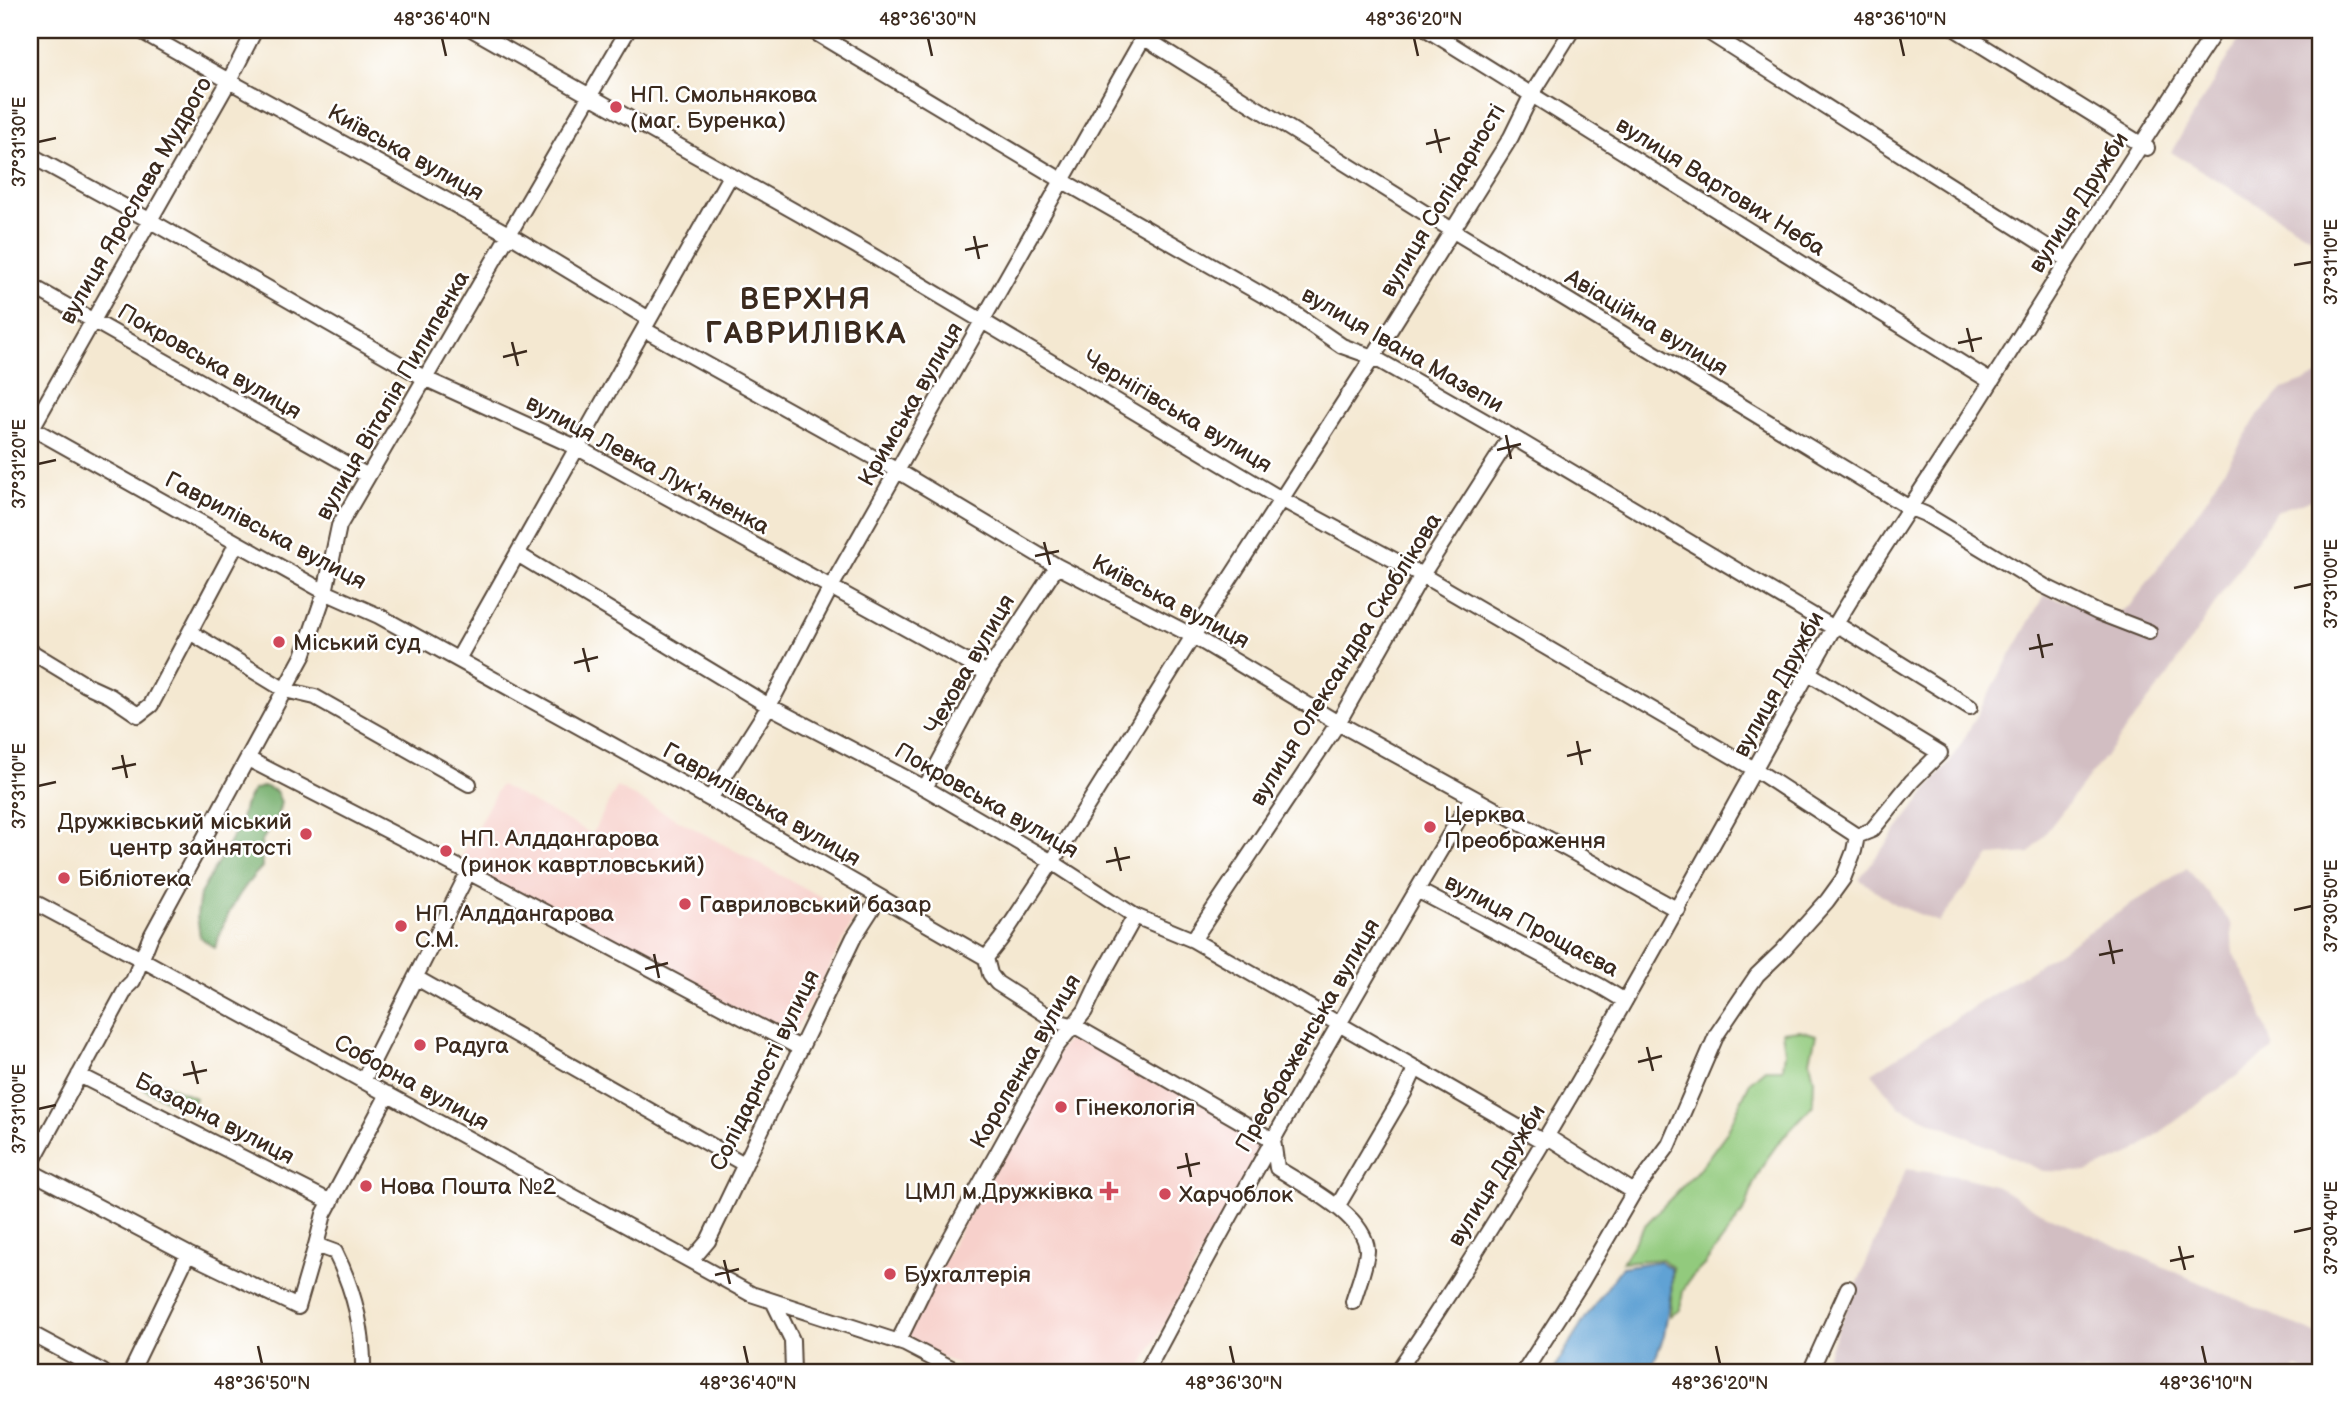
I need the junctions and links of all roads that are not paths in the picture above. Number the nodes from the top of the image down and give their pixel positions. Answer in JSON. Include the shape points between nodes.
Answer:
{"nodes":[{"id":1,"x":139,"y":30,"type":"edge"},
{"id":2,"x":256,"y":30,"type":"edge"},
{"id":3,"x":473,"y":30,"type":"edge"},
{"id":4,"x":628,"y":30,"type":"edge"},
{"id":5,"x":811,"y":30,"type":"edge"},
{"id":6,"x":1428,"y":30,"type":"edge"},
{"id":7,"x":1572,"y":30,"type":"edge"},
{"id":8,"x":1705,"y":30,"type":"edge"},
{"id":9,"x":1957,"y":30,"type":"edge"},
{"id":10,"x":2193,"y":30,"type":"edge"},
{"id":11,"x":1141,"y":32,"type":"edge"},
{"id":12,"x":2213,"y":35,"type":"edge"},
{"id":13,"x":229,"y":81,"type":"junction"},
{"id":14,"x":1532,"y":94,"type":"junction"},
{"id":15,"x":591,"y":97,"type":"junction"},
{"id":16,"x":2144,"y":147,"type":"junction"},
{"id":17,"x":30,"y":155,"type":"edge"},
{"id":18,"x":730,"y":176,"type":"junction"},
{"id":19,"x":1063,"y":181,"type":"junction"},
{"id":20,"x":149,"y":220,"type":"junction"},
{"id":21,"x":1452,"y":230,"type":"junction"},
{"id":22,"x":510,"y":235,"type":"junction"},
{"id":23,"x":2068,"y":260,"type":"junction"},
{"id":24,"x":30,"y":285,"type":"edge"},
{"id":25,"x":92,"y":320,"type":"junction"},
{"id":26,"x":983,"y":322,"type":"junction"},
{"id":27,"x":647,"y":324,"type":"junction"},
{"id":28,"x":1373,"y":358,"type":"junction"},
{"id":29,"x":426,"y":379,"type":"junction"},
{"id":30,"x":1990,"y":381,"type":"junction"},
{"id":31,"x":31,"y":427,"type":"edge"},
{"id":32,"x":1511,"y":436,"type":"junction"},
{"id":33,"x":578,"y":448,"type":"junction"},
{"id":34,"x":898,"y":471,"type":"junction"},
{"id":35,"x":369,"y":477,"type":"junction"},
{"id":36,"x":1281,"y":499,"type":"junction"},
{"id":37,"x":1908,"y":508,"type":"junction"},
{"id":38,"x":237,"y":543,"type":"junction"},
{"id":39,"x":519,"y":555,"type":"junction"},
{"id":40,"x":1057,"y":566,"type":"junction"},
{"id":41,"x":1422,"y":575,"type":"junction"},
{"id":42,"x":831,"y":587,"type":"junction"},
{"id":43,"x":325,"y":593,"type":"junction"},
{"id":44,"x":1834,"y":628,"type":"junction"},
{"id":45,"x":190,"y":632,"type":"junction"},
{"id":46,"x":2149,"y":632,"type":"dead end"},
{"id":47,"x":1193,"y":636,"type":"junction"},
{"id":48,"x":30,"y":651,"type":"edge"},
{"id":49,"x":458,"y":659,"type":"junction"},
{"id":50,"x":987,"y":673,"type":"junction"},
{"id":51,"x":1810,"y":674,"type":"junction"},
{"id":52,"x":285,"y":690,"type":"junction"},
{"id":53,"x":769,"y":706,"type":"junction"},
{"id":54,"x":1970,"y":707,"type":"dead end"},
{"id":55,"x":1338,"y":723,"type":"junction"},
{"id":56,"x":248,"y":759,"type":"junction"},
{"id":57,"x":1756,"y":770,"type":"junction"},
{"id":58,"x":469,"y":784,"type":"dead end"},
{"id":59,"x":925,"y":788,"type":"junction"},
{"id":60,"x":1472,"y":797,"type":"junction"},
{"id":61,"x":710,"y":799,"type":"junction"},
{"id":62,"x":1857,"y":836,"type":"junction"},
{"id":63,"x":1052,"y":862,"type":"junction"},
{"id":64,"x":470,"y":874,"type":"junction"},
{"id":65,"x":1417,"y":890,"type":"junction"},
{"id":66,"x":879,"y":898,"type":"junction"},
{"id":67,"x":30,"y":900,"type":"edge"},
{"id":68,"x":1678,"y":910,"type":"junction"},
{"id":69,"x":1135,"y":916,"type":"junction"},
{"id":70,"x":1193,"y":940,"type":"junction"},
{"id":71,"x":141,"y":958,"type":"junction"},
{"id":72,"x":986,"y":958,"type":"junction"},
{"id":73,"x":421,"y":980,"type":"junction"},
{"id":74,"x":1625,"y":1001,"type":"junction"},
{"id":75,"x":390,"y":1024,"type":"junction"},
{"id":76,"x":1337,"y":1025,"type":"junction"},
{"id":77,"x":1075,"y":1026,"type":"junction"},
{"id":78,"x":800,"y":1048,"type":"junction"},
{"id":79,"x":1415,"y":1069,"type":"junction"},
{"id":80,"x":79,"y":1075,"type":"junction"},
{"id":81,"x":363,"y":1081,"type":"junction"},
{"id":82,"x":388,"y":1094,"type":"junction"},
{"id":83,"x":1273,"y":1140,"type":"junction"},
{"id":84,"x":1546,"y":1140,"type":"junction"},
{"id":85,"x":744,"y":1164,"type":"junction"},
{"id":86,"x":30,"y":1168,"type":"edge"},
{"id":87,"x":1634,"y":1192,"type":"junction"},
{"id":88,"x":1337,"y":1207,"type":"junction"},
{"id":89,"x":328,"y":1208,"type":"junction"},
{"id":90,"x":316,"y":1245,"type":"junction"},
{"id":91,"x":188,"y":1254,"type":"junction"},
{"id":92,"x":691,"y":1261,"type":"junction"},
{"id":93,"x":1848,"y":1288,"type":"dead end"},
{"id":94,"x":773,"y":1301,"type":"junction"},
{"id":95,"x":1353,"y":1302,"type":"dead end"},
{"id":96,"x":30,"y":1333,"type":"edge"},
{"id":97,"x":898,"y":1342,"type":"junction"},
{"id":98,"x":103,"y":1372,"type":"edge"},
{"id":99,"x":131,"y":1372,"type":"edge"},
{"id":100,"x":363,"y":1372,"type":"edge"},
{"id":101,"x":793,"y":1372,"type":"edge"},
{"id":102,"x":959,"y":1372,"type":"edge"},
{"id":103,"x":1146,"y":1372,"type":"edge"},
{"id":104,"x":1399,"y":1372,"type":"edge"},
{"id":105,"x":1524,"y":1372,"type":"edge"},
{"id":106,"x":1810,"y":1372,"type":"edge"}],
"edges":[{"from":1,"to":13,"type":"street","name":"Київська вулиця"},
{"from":2,"to":13,"type":"street","name":"вулиця Ярослава Мудрого"},
{"from":3,"to":15,"type":"street","name":"Чернігівська вулиця"},
{"from":4,"to":15,"type":"street","name":"вулиця Віталія Пилипенка"},
{"from":5,"to":19,"type":"street","name":"вулиця Івана Мазепи"},
{"from":6,"to":14,"type":"street","name":"вулиця Вартових Неба"},
{"from":7,"to":14,"type":"street","name":"вулиця Солідарності"},
{"from":8,"to":23,"type":"street"},
{"from":9,"to":16,"type":"street"},
{"from":10,"to":12,"type":"street"},
{"from":11,"to":19,"type":"street","name":"Кримська вулиця"},
{"from":11,"to":21,"type":"street","name":"Авіаційна вулиця"},
{"from":12,"to":16,"type":"street","name":"вулиця Дружби"},
{"from":13,"to":20,"type":"street","name":"вулиця Ярослава Мудрого"},
{"from":13,"to":22,"type":"street","name":"Київська вулиця"},
{"from":14,"to":21,"type":"street","name":"вулиця Солідарності","via":[[1511,137]]},
{"from":14,"to":30,"type":"street","name":"вулиця Вартових Неба"},
{"from":15,"to":18,"type":"street","name":"Чернігівська вулиця"},
{"from":15,"to":22,"type":"street","name":"вулиця Віталія Пилипенка"},
{"from":16,"to":23,"type":"street","name":"вулиця Дружби"},
{"from":17,"to":20,"type":"street","name":"вулиця Левка Лук'яненка"},
{"from":18,"to":26,"type":"street","name":"Чернігівська вулиця"},
{"from":18,"to":27,"type":"street"},
{"from":19,"to":26,"type":"street","name":"Кримська вулиця"},
{"from":19,"to":28,"type":"street","name":"вулиця Івана Мазепи","via":[[1294,313],[1342,346]]},
{"from":20,"to":25,"type":"street","name":"вулиця Ярослава Мудрого"},
{"from":20,"to":29,"type":"street","name":"вулиця Левка Лук'яненка"},
{"from":21,"to":28,"type":"street","name":"вулиця Солідарності"},
{"from":21,"to":37,"type":"street","name":"Авіаційна вулиця"},
{"from":22,"to":27,"type":"street","name":"Київська вулиця"},
{"from":22,"to":29,"type":"street","name":"вулиця Віталія Пилипенка"},
{"from":23,"to":30,"type":"street","name":"вулиця Дружби"},
{"from":24,"to":25,"type":"street","name":"Покровська вулиця"},
{"from":25,"to":31,"type":"street","name":"вулиця Ярослава Мудрого"},
{"from":25,"to":35,"type":"street","name":"Покровська вулиця"},
{"from":26,"to":34,"type":"street","name":"Кримська вулиця"},
{"from":26,"to":36,"type":"street","name":"Чернігівська вулиця"},
{"from":27,"to":33,"type":"street"},
{"from":27,"to":34,"type":"street","name":"Київська вулиця"},
{"from":28,"to":32,"type":"street","name":"вулиця Івана Мазепи"},
{"from":28,"to":36,"type":"street","name":"вулиця Солідарності"},
{"from":29,"to":33,"type":"street","name":"вулиця Левка Лук'яненка"},
{"from":29,"to":35,"type":"street","name":"вулиця Віталія Пилипенка"},
{"from":30,"to":37,"type":"street","name":"вулиця Дружби"},
{"from":31,"to":38,"type":"street","name":"Гаврилівська вулиця"},
{"from":32,"to":41,"type":"street","name":"вулиця Олександра Скоблікова"},
{"from":32,"to":44,"type":"street","name":"вулиця Івана Мазепи"},
{"from":33,"to":39,"type":"street"},
{"from":33,"to":42,"type":"street","name":"вулиця Левка Лук'яненка"},
{"from":34,"to":40,"type":"street","name":"Київська вулиця"},
{"from":34,"to":42,"type":"street","name":"Кримська вулиця"},
{"from":35,"to":43,"type":"street","name":"вулиця Віталія Пилипенка","via":[[339,526]]},
{"from":36,"to":41,"type":"street","name":"Чернігівська вулиця"},
{"from":36,"to":47,"type":"street","name":"вулиця Солідарності"},
{"from":37,"to":44,"type":"street","name":"вулиця Дружби"},
{"from":37,"to":46,"type":"street","name":"Авіаційна вулиця","via":[[2044,586]]},
{"from":38,"to":43,"type":"street","name":"Гаврилівська вулиця"},
{"from":38,"to":45,"type":"street"},
{"from":39,"to":49,"type":"street"},
{"from":39,"to":53,"type":"street","name":"Покровська вулиця"},
{"from":40,"to":47,"type":"street","name":"Київська вулиця"},
{"from":40,"to":50,"type":"street","name":"Чехова вулиця"},
{"from":41,"to":55,"type":"street","name":"вулиця Олександра Скоблікова"},
{"from":41,"to":57,"type":"street","name":"Чернігівська вулиця"},
{"from":42,"to":50,"type":"street","name":"вулиця Левка Лук'яненка"},
{"from":42,"to":53,"type":"street","name":"Кримська вулиця"},
{"from":43,"to":49,"type":"street","name":"Гаврилівська вулиця"},
{"from":43,"to":52,"type":"street","name":"вулиця Віталія Пилипенка","via":[[303,656]]},
{"from":44,"to":51,"type":"street","name":"вулиця Дружби"},
{"from":44,"to":54,"type":"street","name":"вулиця Івана Мазепи","via":[[1841,627]]},
{"from":45,"to":48,"type":"street","via":[[151,705],[138,715]]},
{"from":45,"to":52,"type":"street"},
{"from":47,"to":55,"type":"street","name":"Київська вулиця"},
{"from":47,"to":63,"type":"street","name":"вулиця Солідарності"},
{"from":49,"to":61,"type":"street","name":"Гаврилівська вулиця"},
{"from":50,"to":59,"type":"street","name":"Чехова вулиця"},
{"from":51,"to":57,"type":"street","name":"вулиця Дружби"},
{"from":51,"to":62,"type":"street","via":[[1940,753],[1872,830]]},
{"from":52,"to":56,"type":"street","name":"вулиця Віталія Пилипенка"},
{"from":52,"to":58,"type":"street","via":[[315,697]]},
{"from":53,"to":59,"type":"street","name":"Покровська вулиця"},
{"from":53,"to":61,"type":"street","name":"Кримська вулиця"},
{"from":55,"to":60,"type":"street","name":"Київська вулиця"},
{"from":55,"to":70,"type":"street","name":"вулиця Олександра Скоблікова"},
{"from":56,"to":64,"type":"street"},
{"from":56,"to":71,"type":"street","name":"вулиця Віталія Пилипенка"},
{"from":57,"to":62,"type":"street","name":"Чернігівська вулиця"},
{"from":57,"to":68,"type":"street","name":"вулиця Дружби"},
{"from":59,"to":63,"type":"street","name":"Покровська вулиця"},
{"from":60,"to":65,"type":"street","name":"Преображенська вулиця"},
{"from":60,"to":68,"type":"street","name":"Київська вулиця"},
{"from":61,"to":66,"type":"street","name":"Гаврилівська вулиця"},
{"from":62,"to":87,"type":"street","via":[[1843,879],[1757,975],[1717,1034],[1670,1145]]},
{"from":63,"to":69,"type":"street","name":"Покровська вулиця"},
{"from":63,"to":72,"type":"street","name":"вулиця Солідарності"},
{"from":64,"to":73,"type":"street"},
{"from":64,"to":75,"type":"street"},
{"from":64,"to":78,"type":"street"},
{"from":65,"to":74,"type":"street","name":"вулиця Прощаєва"},
{"from":65,"to":76,"type":"street","name":"Преображенська вулиця"},
{"from":66,"to":72,"type":"street","name":"Гаврилівська вулиця"},
{"from":66,"to":78,"type":"street","name":"Солідарності вулиця","via":[[854,937]]},
{"from":67,"to":71,"type":"street","name":"Соборна вулиця"},
{"from":68,"to":74,"type":"street","name":"вулиця Дружби"},
{"from":69,"to":70,"type":"street","name":"Покровська вулиця"},
{"from":69,"to":77,"type":"street","name":"Короленка вулиця"},
{"from":70,"to":76,"type":"street","name":"Покровська вулиця"},
{"from":71,"to":80,"type":"street","name":"вулиця Віталія Пилипенка","via":[[133,981]]},
{"from":71,"to":81,"type":"street","name":"Соборна вулиця"},
{"from":72,"to":77,"type":"street","via":[[997,983],[1056,1021]]},
{"from":73,"to":75,"type":"street","via":[[401,1019]]},
{"from":73,"to":85,"type":"street"},
{"from":74,"to":84,"type":"street","name":"вулиця Дружби"},
{"from":75,"to":81,"type":"street"},
{"from":76,"to":79,"type":"street","name":"Покровська вулиця"},
{"from":76,"to":83,"type":"street","name":"Преображенська вулиця"},
{"from":77,"to":83,"type":"street"},
{"from":77,"to":97,"type":"street","name":"Короленка вулиця","via":[[1056,1046]]},
{"from":78,"to":85,"type":"street","name":"Солідарності вулиця"},
{"from":79,"to":84,"type":"street","name":"Покровська вулиця"},
{"from":79,"to":88,"type":"street"},
{"from":80,"to":86,"type":"street","name":"вулиця Віталія Пилипенка"},
{"from":80,"to":89,"type":"street","name":"Базарна вулиця"},
{"from":81,"to":82,"type":"street","name":"Соборна вулиця"},
{"from":82,"to":89,"type":"street"},
{"from":82,"to":92,"type":"street","name":"Соборна вулиця"},
{"from":83,"to":88,"type":"street","via":[[1277,1168]]},
{"from":83,"to":103,"type":"street","name":"Преображенська вулиця"},
{"from":84,"to":87,"type":"street","name":"Покровська вулиця"},
{"from":84,"to":104,"type":"street","name":"вулиця Дружби"},
{"from":85,"to":92,"type":"street","name":"Солідарності вулиця","via":[[708,1241]]},
{"from":86,"to":91,"type":"street"},
{"from":87,"to":105,"type":"street"},
{"from":88,"to":95,"type":"street","via":[[1364,1234],[1367,1251]]},
{"from":89,"to":90,"type":"street"},
{"from":90,"to":91,"type":"street","via":[[298,1307]]},
{"from":90,"to":100,"type":"street","via":[[335,1252],[346,1273],[355,1299]]},
{"from":91,"to":99,"type":"street"},
{"from":92,"to":94,"type":"street","name":"Соборна вулиця"},
{"from":93,"to":106,"type":"street"},
{"from":94,"to":97,"type":"street","name":"Соборна вулиця"},
{"from":94,"to":101,"type":"street","via":[[792,1340]]},
{"from":96,"to":98,"type":"street"},
{"from":97,"to":102,"type":"street","name":"Соборна вулиця"}]}
